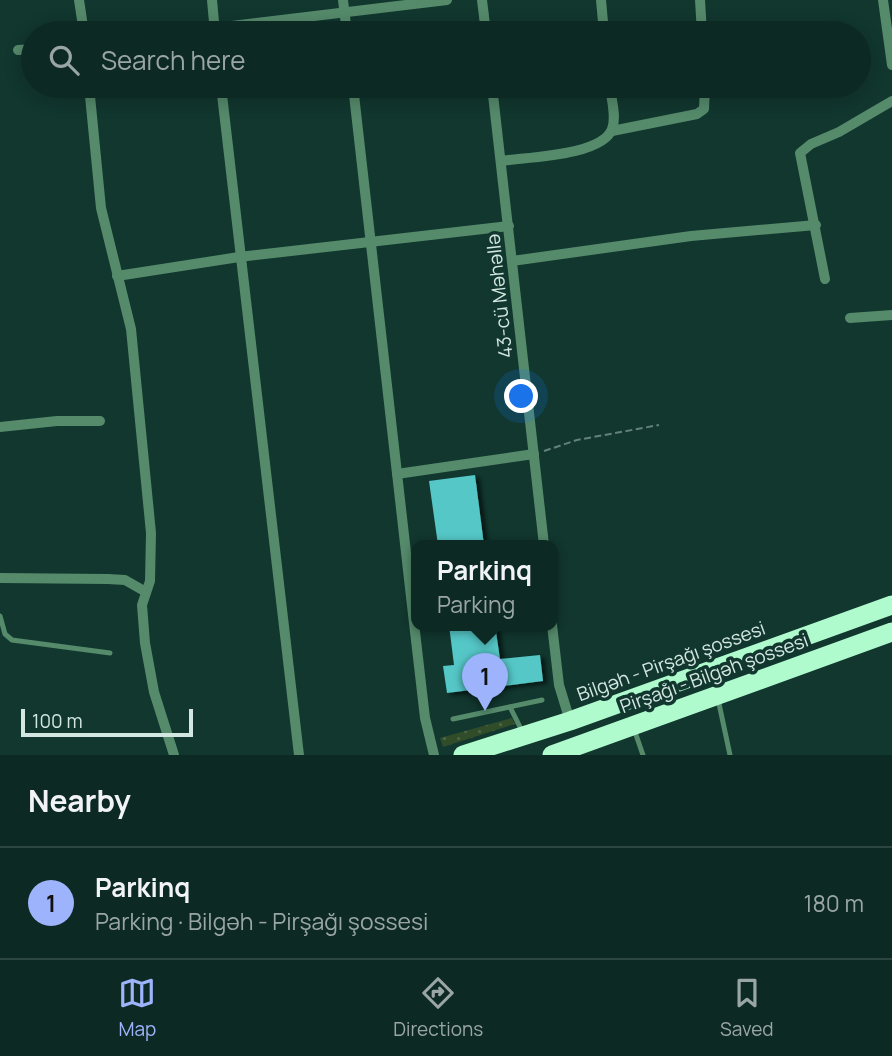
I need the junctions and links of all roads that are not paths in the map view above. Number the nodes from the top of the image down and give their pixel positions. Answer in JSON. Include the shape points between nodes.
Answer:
{"nodes":[{"id":1,"x":79,"y":0,"type":"edge"},
{"id":2,"x":212,"y":0,"type":"edge"},
{"id":3,"x":343,"y":0,"type":"edge"},
{"id":4,"x":447,"y":0,"type":"edge"},
{"id":5,"x":482,"y":0,"type":"edge"},
{"id":6,"x":601,"y":0,"type":"edge"},
{"id":7,"x":700,"y":0,"type":"edge"},
{"id":8,"x":883,"y":0,"type":"edge"},
{"id":9,"x":344,"y":13,"type":"junction"},
{"id":10,"x":82,"y":21,"type":"edge"},
{"id":11,"x":214,"y":21,"type":"edge"},
{"id":12,"x":287,"y":21,"type":"edge"},
{"id":13,"x":345,"y":21,"type":"edge"},
{"id":14,"x":485,"y":21,"type":"edge"},
{"id":15,"x":603,"y":21,"type":"edge"},
{"id":16,"x":701,"y":21,"type":"edge"},
{"id":17,"x":18,"y":50,"type":"dead end"},
{"id":18,"x":21,"y":50,"type":"edge"},
{"id":19,"x":892,"y":65,"type":"edge"},
{"id":20,"x":90,"y":98,"type":"edge"},
{"id":21,"x":222,"y":98,"type":"edge"},
{"id":22,"x":354,"y":98,"type":"edge"},
{"id":23,"x":493,"y":98,"type":"edge"},
{"id":24,"x":611,"y":98,"type":"edge"},
{"id":25,"x":704,"y":98,"type":"edge"},
{"id":26,"x":892,"y":101,"type":"edge"},
{"id":27,"x":612,"y":131,"type":"junction"},
{"id":28,"x":500,"y":161,"type":"junction"},
{"id":29,"x":816,"y":225,"type":"junction"},
{"id":30,"x":509,"y":226,"type":"junction"},
{"id":31,"x":369,"y":242,"type":"junction"},
{"id":32,"x":239,"y":257,"type":"junction"},
{"id":33,"x":512,"y":261,"type":"junction"},
{"id":34,"x":117,"y":276,"type":"junction"},
{"id":35,"x":825,"y":279,"type":"dead end"},
{"id":36,"x":892,"y":315,"type":"edge"},
{"id":37,"x":850,"y":318,"type":"dead end"},
{"id":38,"x":100,"y":421,"type":"dead end"},
{"id":39,"x":0,"y":427,"type":"edge"},
{"id":40,"x":534,"y":454,"type":"junction"},
{"id":41,"x":397,"y":474,"type":"junction"},
{"id":42,"x":543,"y":540,"type":"edge"},
{"id":43,"x":0,"y":578,"type":"edge"},
{"id":44,"x":146,"y":592,"type":"junction"},
{"id":45,"x":411,"y":596,"type":"edge"},
{"id":46,"x":892,"y":605,"type":"edge"},
{"id":47,"x":0,"y":616,"type":"edge"},
{"id":48,"x":415,"y":631,"type":"edge"},
{"id":49,"x":553,"y":631,"type":"edge"},
{"id":50,"x":892,"y":632,"type":"edge"},
{"id":51,"x":110,"y":653,"type":"dead end"},
{"id":52,"x":717,"y":696,"type":"junction"},
{"id":53,"x":542,"y":700,"type":"dead end"},
{"id":54,"x":510,"y":707,"type":"junction"},
{"id":55,"x":453,"y":719,"type":"dead end"},
{"id":56,"x":570,"y":721,"type":"junction"},
{"id":57,"x":633,"y":726,"type":"junction"},
{"id":58,"x":525,"y":737,"type":"junction"},
{"id":59,"x":174,"y":755,"type":"edge"},
{"id":60,"x":299,"y":755,"type":"edge"},
{"id":61,"x":434,"y":755,"type":"edge"},
{"id":62,"x":463,"y":755,"type":"edge"},
{"id":63,"x":552,"y":755,"type":"edge"},
{"id":64,"x":643,"y":755,"type":"edge"},
{"id":65,"x":730,"y":755,"type":"edge"}],
"edges":[{"from":1,"to":10,"type":"street"},
{"from":2,"to":11,"type":"street"},
{"from":3,"to":9,"type":"street"},
{"from":4,"to":9,"type":"street"},
{"from":5,"to":14,"type":"street"},
{"from":6,"to":15,"type":"street"},
{"from":7,"to":16,"type":"street"},
{"from":8,"to":19,"type":"street"},
{"from":9,"to":12,"type":"street"},
{"from":9,"to":13,"type":"street"},
{"from":17,"to":18,"type":"street"},
{"from":20,"to":34,"type":"street","via":[[101,208]]},
{"from":21,"to":32,"type":"street"},
{"from":22,"to":31,"type":"street"},
{"from":23,"to":28,"type":"street","name":"43-cü Məhəllə"},
{"from":24,"to":27,"type":"street"},
{"from":25,"to":27,"type":"street","via":[[704,109],[697,114]]},
{"from":26,"to":29,"type":"street","via":[[800,153]]},
{"from":27,"to":28,"type":"street","via":[[599,145],[589,148]]},
{"from":28,"to":30,"type":"street","name":"43-cü Məhəllə"},
{"from":29,"to":33,"type":"street","via":[[691,236]]},
{"from":29,"to":35,"type":"street"},
{"from":30,"to":31,"type":"street"},
{"from":30,"to":33,"type":"street","name":"43-cü Məhəllə"},
{"from":31,"to":32,"type":"street"},
{"from":31,"to":41,"type":"street"},
{"from":32,"to":34,"type":"street"},
{"from":32,"to":60,"type":"street"},
{"from":33,"to":40,"type":"street","name":"43-cü Məhəllə"},
{"from":34,"to":44,"type":"street","via":[[131,329],[151,533]]},
{"from":36,"to":37,"type":"street"},
{"from":38,"to":39,"type":"street"},
{"from":40,"to":41,"type":"street"},
{"from":40,"to":42,"type":"street","name":"43-cü Məhəllə"},
{"from":41,"to":45,"type":"street"},
{"from":43,"to":44,"type":"street","via":[[116,579]]},
{"from":44,"to":59,"type":"street","via":[[142,616],[145,643],[154,692]]},
{"from":46,"to":56,"type":"highway","name":"Bilgəh - Pirşağı şossesi"},
{"from":47,"to":51,"type":"lane","via":[[5,634],[12,640]]},
{"from":48,"to":61,"type":"street"},
{"from":49,"to":56,"type":"street","via":[[559,685]]},
{"from":50,"to":52,"type":"highway","name":"Pirşağı - Bilgəh şossesi"},
{"from":52,"to":57,"type":"highway","name":"Pirşağı - Bilgəh şossesi"},
{"from":52,"to":65,"type":"lane"},
{"from":53,"to":54,"type":"lane"},
{"from":54,"to":55,"type":"lane"},
{"from":54,"to":58,"type":"lane"},
{"from":56,"to":58,"type":"highway","name":"Bilgəh - Pirşağı şossesi"},
{"from":57,"to":63,"type":"highway","name":"Pirşağı - Bilgəh şossesi","via":[[596,744]]},
{"from":57,"to":64,"type":"lane"},
{"from":58,"to":62,"type":"highway","name":"Bilgəh - Pirşağı şossesi"}]}
